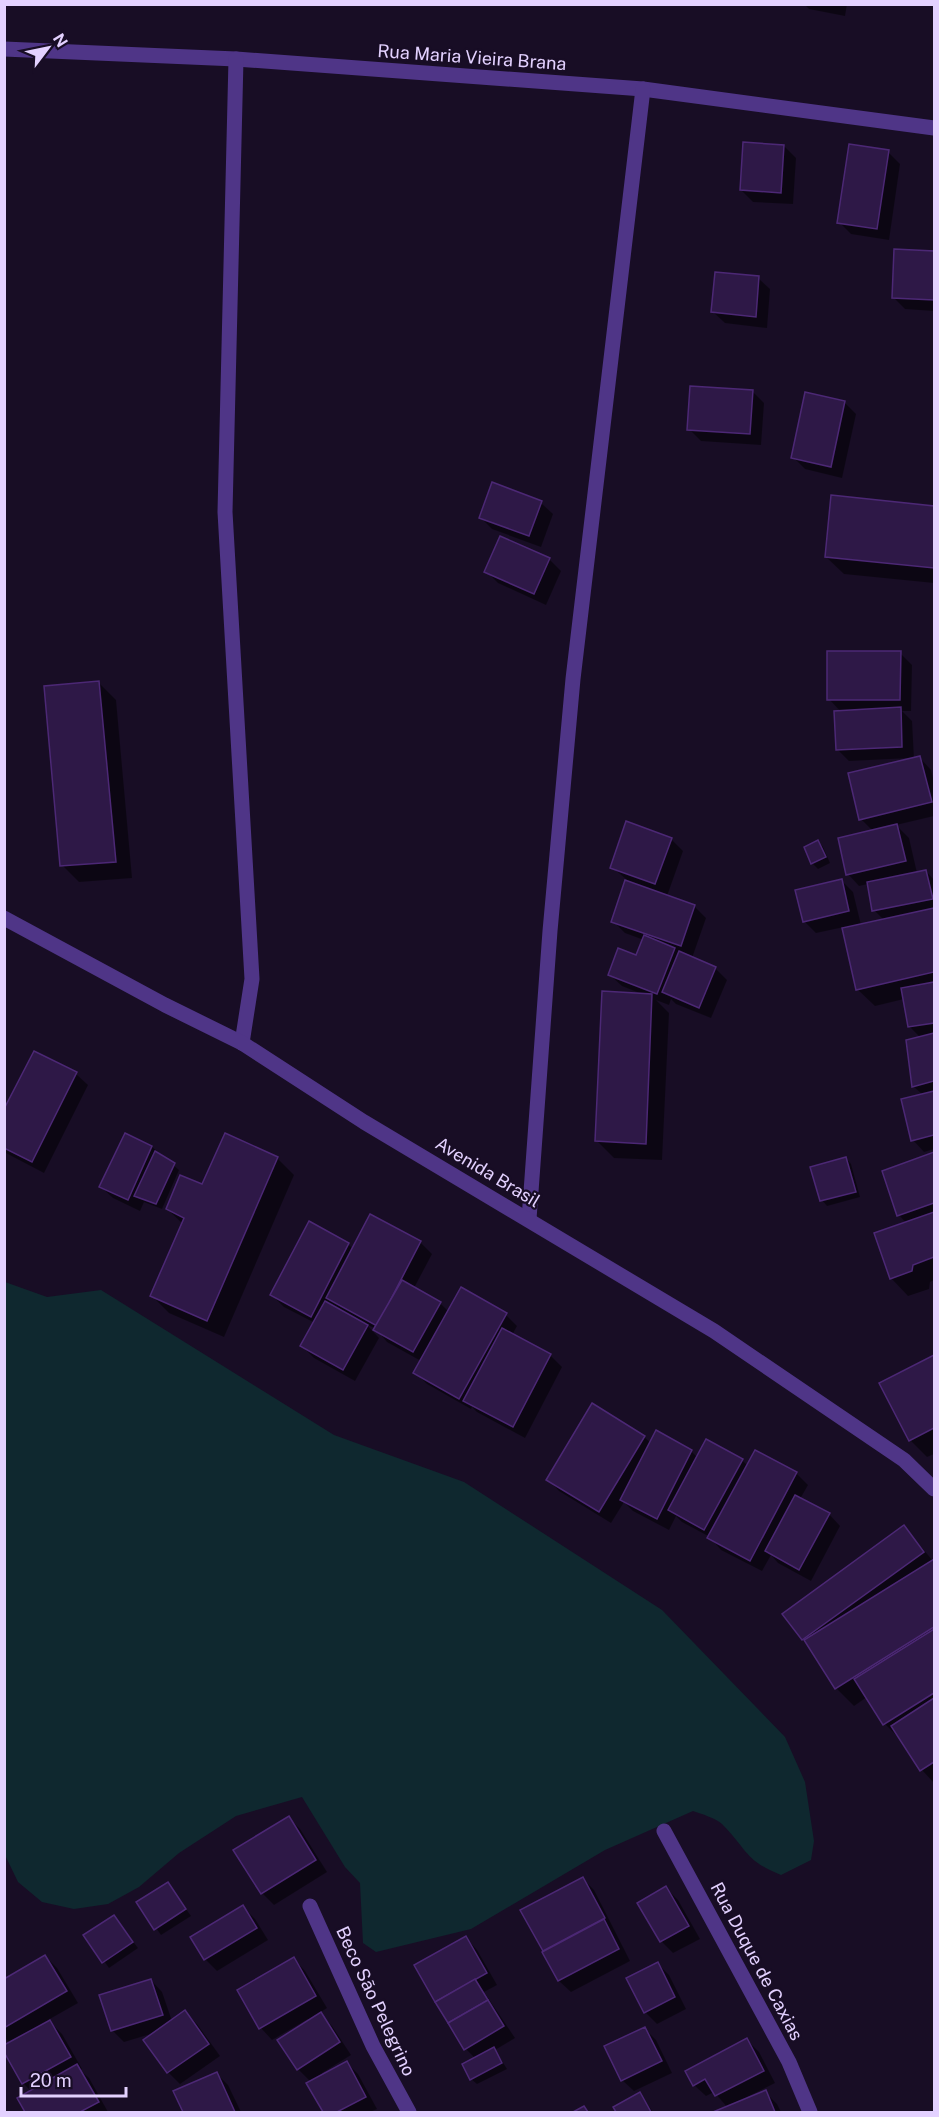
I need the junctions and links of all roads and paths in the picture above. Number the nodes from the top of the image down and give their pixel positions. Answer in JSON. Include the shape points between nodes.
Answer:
{"nodes":[{"id":1,"x":4,"y":49,"type":"edge"},
{"id":2,"x":236,"y":59,"type":"junction"},
{"id":3,"x":643,"y":89,"type":"junction"},
{"id":4,"x":934,"y":128,"type":"edge"},
{"id":5,"x":4,"y":918,"type":"edge"},
{"id":6,"x":242,"y":1043,"type":"junction"},
{"id":7,"x":529,"y":1219,"type":"junction"},
{"id":8,"x":934,"y":1489,"type":"edge"},
{"id":9,"x":664,"y":1831,"type":"dead end"},
{"id":10,"x":310,"y":1906,"type":"dead end"},
{"id":11,"x":409,"y":2112,"type":"edge"},
{"id":12,"x":810,"y":2112,"type":"edge"}],
"edges":[{"from":1,"to":2,"type":"street","name":"Rua Maria Vieira Brana"},
{"from":2,"to":3,"type":"street","name":"Rua Maria Vieira Brana"},
{"from":2,"to":6,"type":"street","via":[[225,512],[252,979]]},
{"from":3,"to":4,"type":"street","name":"Rua Maria Vieira Brana"},
{"from":3,"to":7,"type":"street","via":[[573,679]]},
{"from":5,"to":6,"type":"street","name":"Avenida Brasil"},
{"from":6,"to":7,"type":"street","name":"Avenida Brasil","via":[[364,1122]]},
{"from":7,"to":8,"type":"street","name":"Avenida Brasil","via":[[714,1331],[904,1460]]},
{"from":9,"to":12,"type":"street","name":"Rua Duque de Caxias","via":[[789,2061]]},
{"from":10,"to":11,"type":"street","name":"Beco São Pelegrino","via":[[373,2046]]}]}
